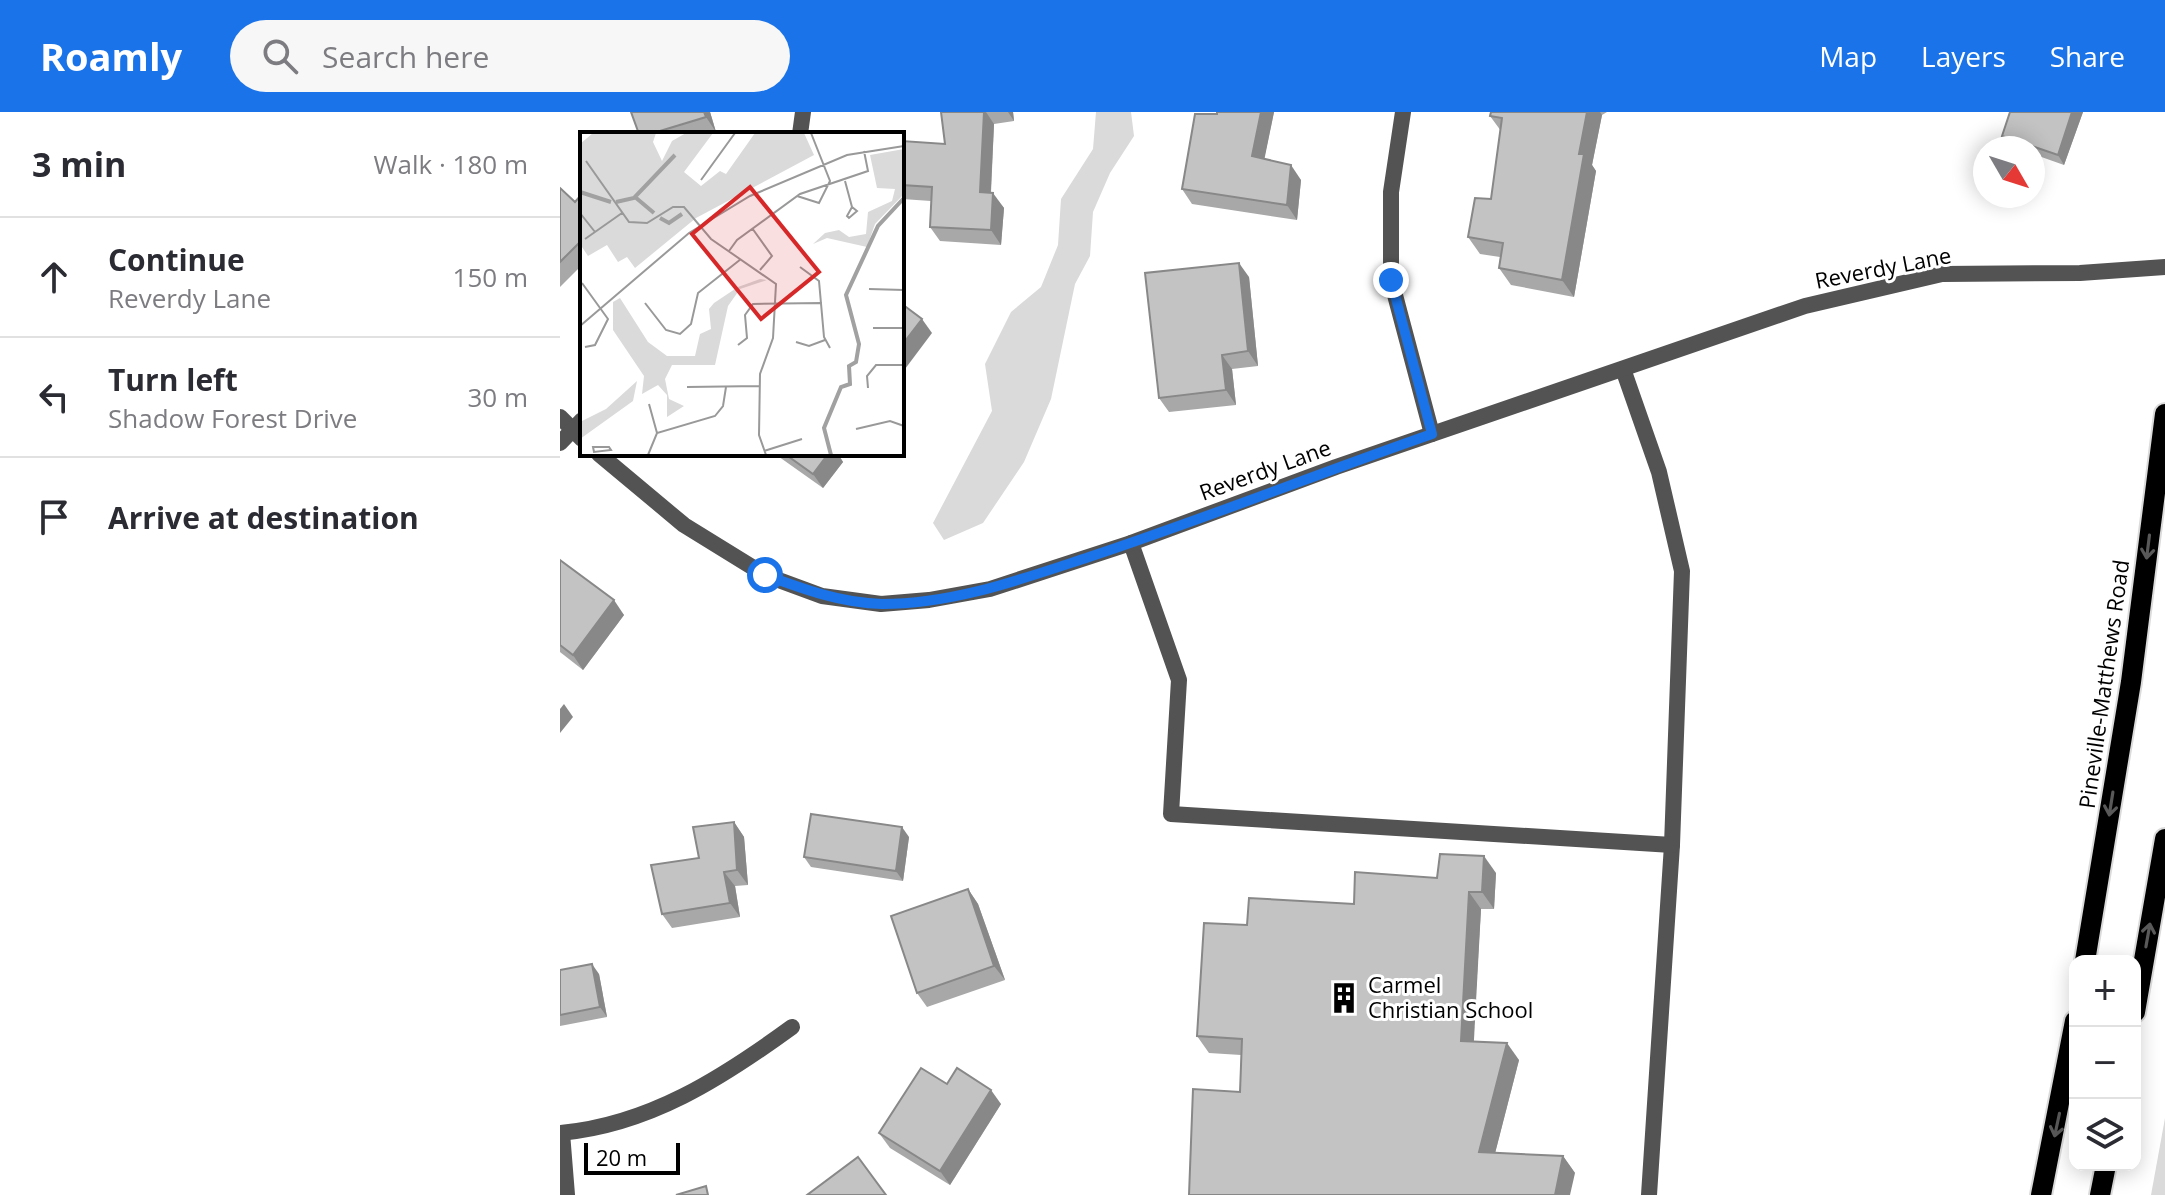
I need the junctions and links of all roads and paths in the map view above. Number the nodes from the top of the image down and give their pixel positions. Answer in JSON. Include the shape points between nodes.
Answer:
{"nodes":[{"id":1,"x":803,"y":112,"type":"edge"},
{"id":2,"x":1403,"y":112,"type":"edge"},
{"id":3,"x":800,"y":132,"type":"edge"},
{"id":4,"x":2165,"y":267,"type":"edge"},
{"id":5,"x":1623,"y":369,"type":"junction"},
{"id":6,"x":2165,"y":414,"type":"edge"},
{"id":7,"x":560,"y":417,"type":"edge"},
{"id":8,"x":579,"y":429,"type":"edge"},
{"id":9,"x":1432,"y":434,"type":"junction"},
{"id":10,"x":560,"y":443,"type":"edge"},
{"id":11,"x":602,"y":456,"type":"edge"},
{"id":12,"x":1131,"y":543,"type":"junction"},
{"id":13,"x":2165,"y":839,"type":"edge"},
{"id":14,"x":1672,"y":845,"type":"junction"},
{"id":15,"x":2086,"y":955,"type":"edge"},
{"id":16,"x":2141,"y":977,"type":"edge"},
{"id":17,"x":792,"y":1027,"type":"dead end"},
{"id":18,"x":2074,"y":1027,"type":"edge"},
{"id":19,"x":561,"y":1133,"type":"edge"},
{"id":20,"x":2105,"y":1171,"type":"edge"},
{"id":21,"x":567,"y":1195,"type":"edge"},
{"id":22,"x":1649,"y":1195,"type":"edge"},
{"id":23,"x":2041,"y":1195,"type":"edge"},
{"id":24,"x":2100,"y":1195,"type":"edge"}],
"edges":[{"from":1,"to":3,"type":"street"},
{"from":2,"to":9,"type":"street","via":[[1391,192],[1391,280]]},
{"from":4,"to":5,"type":"street","name":"Reverdy Lane","via":[[1942,274],[1805,306]]},
{"from":5,"to":9,"type":"street","name":"Reverdy Lane"},
{"from":5,"to":14,"type":"street","via":[[1659,472],[1682,571]]},
{"from":6,"to":15,"type":"main road","name":"Pineville-Matthews Road","one_way":true,"via":[[2131,682]]},
{"from":7,"to":8,"type":"street"},
{"from":8,"to":10,"type":"street"},
{"from":9,"to":12,"type":"street","name":"Reverdy Lane"},
{"from":11,"to":12,"type":"street","name":"Reverdy Lane","via":[[715,546],[765,575],[822,596],[881,604],[929,600],[990,589]]},
{"from":12,"to":14,"type":"street","via":[[1179,680],[1171,814]]},
{"from":16,"to":13,"type":"main road","one_way":true},
{"from":14,"to":22,"type":"street"},
{"from":17,"to":19,"type":"street","via":[[673,1103],[616,1123]]},
{"from":18,"to":23,"type":"main road","one_way":true},
{"from":19,"to":21,"type":"street"},
{"from":20,"to":24,"type":"main road"}]}
